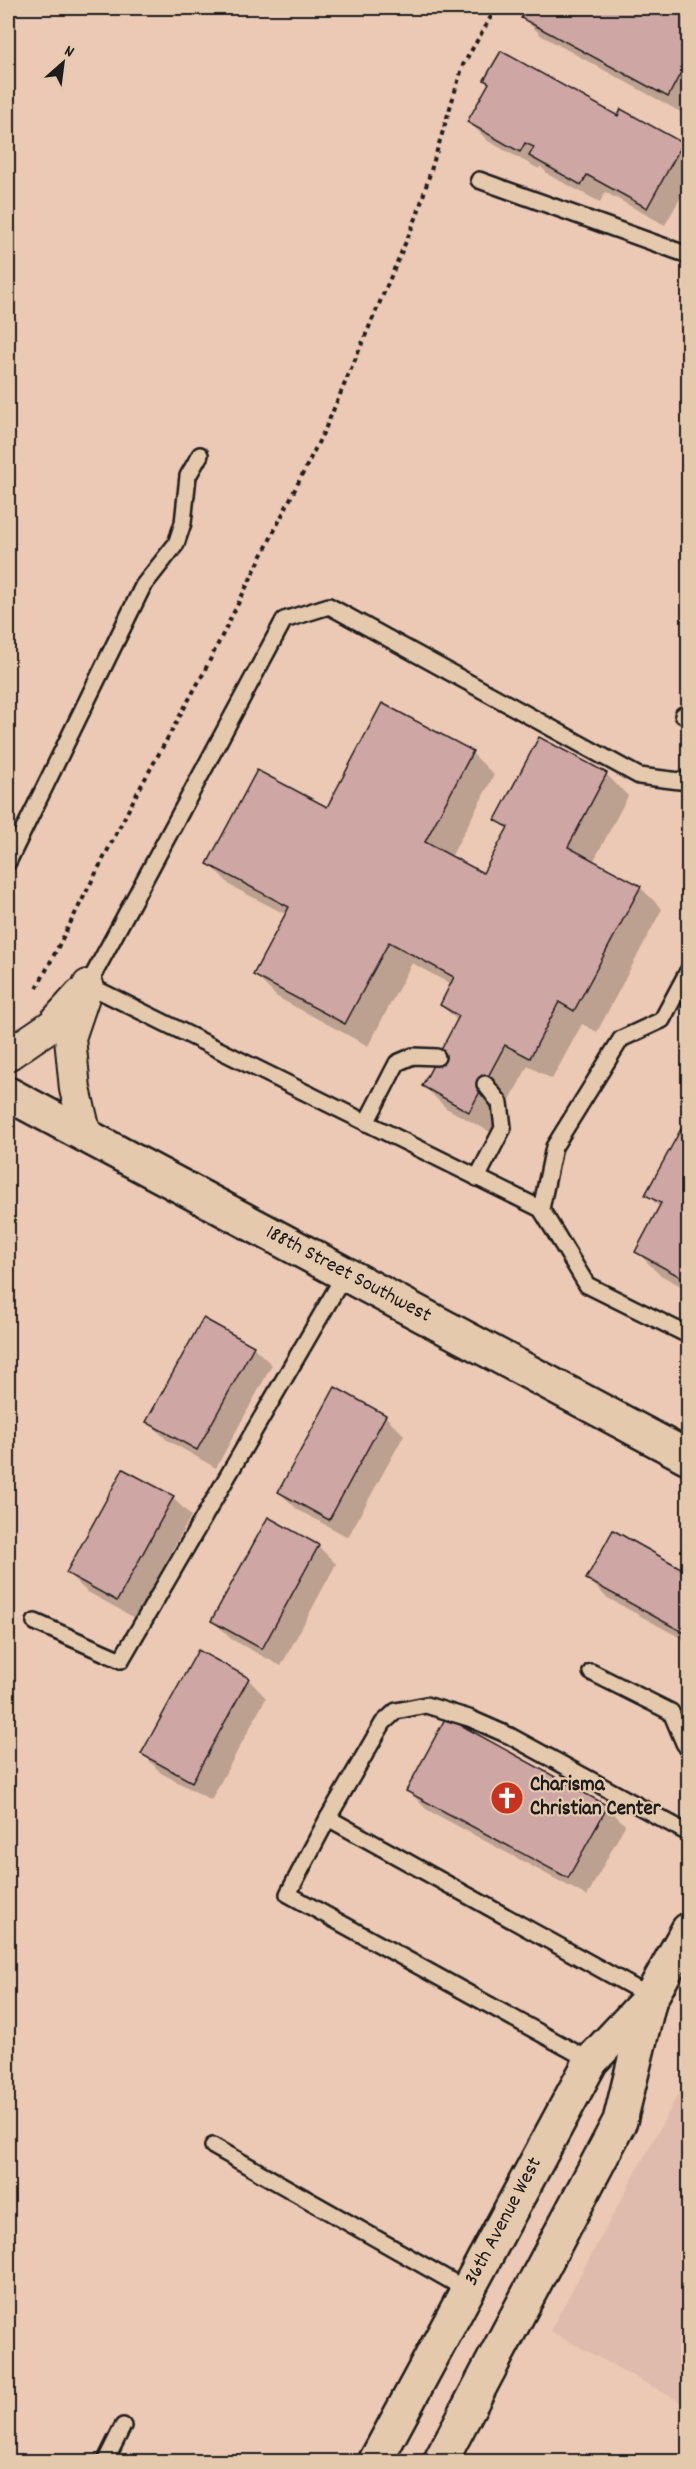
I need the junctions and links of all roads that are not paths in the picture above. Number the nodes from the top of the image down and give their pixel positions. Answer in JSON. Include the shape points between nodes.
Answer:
{"nodes":[{"id":1,"x":479,"y":180,"type":"dead end"},
{"id":2,"x":688,"y":255,"type":"edge"},
{"id":3,"x":200,"y":455,"type":"dead end"},
{"id":4,"x":688,"y":782,"type":"edge"},
{"id":5,"x":8,"y":862,"type":"edge"},
{"id":6,"x":688,"y":971,"type":"edge"},
{"id":7,"x":88,"y":985,"type":"junction"},
{"id":8,"x":8,"y":1055,"type":"edge"},
{"id":9,"x":437,"y":1057,"type":"dead end"},
{"id":10,"x":485,"y":1083,"type":"dead end"},
{"id":11,"x":8,"y":1094,"type":"edge"},
{"id":12,"x":366,"y":1123,"type":"junction"},
{"id":13,"x":86,"y":1135,"type":"junction"},
{"id":14,"x":477,"y":1178,"type":"junction"},
{"id":15,"x":541,"y":1209,"type":"junction"},
{"id":16,"x":345,"y":1274,"type":"junction"},
{"id":17,"x":688,"y":1335,"type":"edge"},
{"id":18,"x":688,"y":1457,"type":"edge"},
{"id":19,"x":35,"y":1622,"type":"dead end"},
{"id":20,"x":591,"y":1672,"type":"dead end"},
{"id":21,"x":688,"y":1749,"type":"edge"},
{"id":22,"x":328,"y":1818,"type":"junction"},
{"id":23,"x":688,"y":1833,"type":"edge"},
{"id":24,"x":688,"y":1930,"type":"edge"},
{"id":25,"x":680,"y":1963,"type":"edge"},
{"id":26,"x":651,"y":1996,"type":"junction"},
{"id":27,"x":591,"y":2061,"type":"junction"},
{"id":28,"x":213,"y":2146,"type":"dead end"},
{"id":29,"x":467,"y":2290,"type":"junction"},
{"id":30,"x":123,"y":2426,"type":"dead end"},
{"id":31,"x":105,"y":2462,"type":"edge"},
{"id":32,"x":375,"y":2462,"type":"edge"},
{"id":33,"x":440,"y":2462,"type":"edge"}],
"edges":[{"from":1,"to":2,"type":"lane"},
{"from":3,"to":5,"type":"lane","via":[[188,477],[183,523],[176,544],[144,586]]},
{"from":4,"to":7,"type":"lane","via":[[639,776],[329,606],[284,620]]},
{"from":6,"to":15,"type":"lane","via":[[662,1020],[621,1039],[554,1147]]},
{"from":7,"to":8,"type":"street","via":[[52,1025]]},
{"from":7,"to":12,"type":"lane"},
{"from":7,"to":13,"type":"street","via":[[70,1038],[75,1089]]},
{"from":9,"to":12,"type":"lane","via":[[413,1056],[398,1063]]},
{"from":10,"to":14,"type":"lane","via":[[500,1103],[503,1128]]},
{"from":11,"to":13,"type":"main road","name":"188th Street Southwest"},
{"from":12,"to":14,"type":"lane"},
{"from":13,"to":16,"type":"main road","name":"188th Street Southwest"},
{"from":14,"to":15,"type":"lane"},
{"from":15,"to":17,"type":"lane","via":[[587,1285]]},
{"from":16,"to":18,"type":"main road","name":"188th Street Southwest"},
{"from":16,"to":19,"type":"lane","via":[[121,1660]]},
{"from":20,"to":21,"type":"lane","via":[[671,1712]]},
{"from":22,"to":23,"type":"lane","via":[[383,1724],[396,1711],[426,1705],[510,1736]]},
{"from":22,"to":26,"type":"lane"},
{"from":22,"to":27,"type":"lane","via":[[288,1893]]},
{"from":24,"to":25,"type":"main road","name":"36th Avenue West"},
{"from":25,"to":26,"type":"main road","name":"36th Avenue West"},
{"from":26,"to":27,"type":"main road","name":"36th Avenue West"},
{"from":26,"to":33,"type":"main road","name":"36th Avenue West","via":[[620,2121]]},
{"from":27,"to":29,"type":"main road","name":"36th Avenue West"},
{"from":28,"to":29,"type":"lane"},
{"from":29,"to":32,"type":"main road","name":"36th Avenue West"},
{"from":30,"to":31,"type":"lane"}]}
